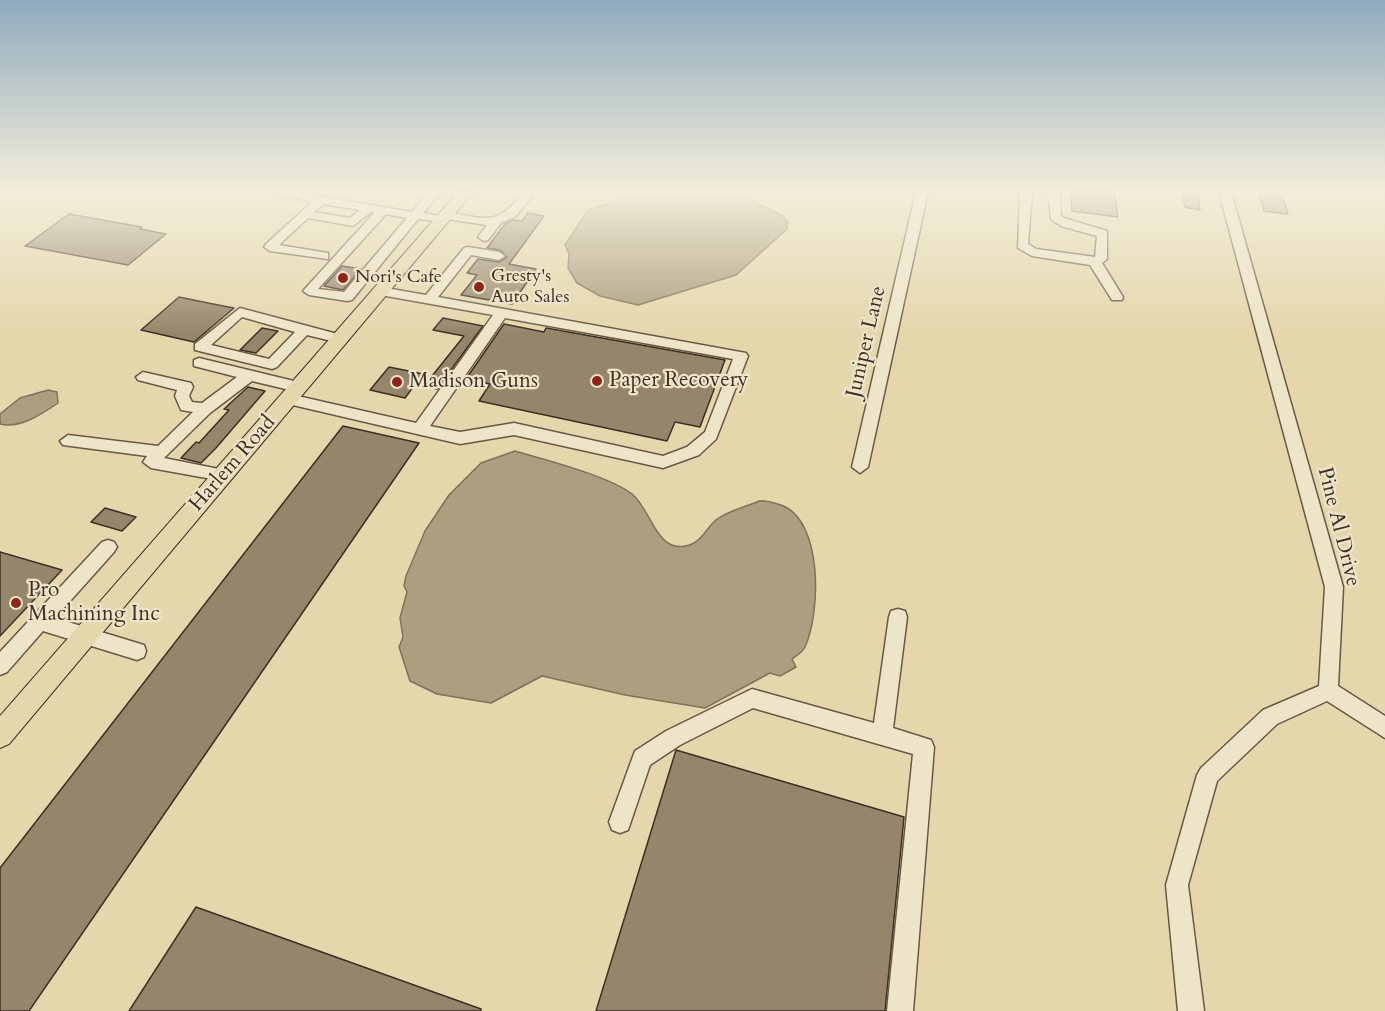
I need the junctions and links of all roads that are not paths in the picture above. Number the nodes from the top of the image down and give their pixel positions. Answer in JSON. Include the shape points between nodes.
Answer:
{"nodes":[{"id":1,"x":278,"y":239,"type":"edge"},
{"id":2,"x":357,"y":239,"type":"edge"},
{"id":3,"x":396,"y":239,"type":"edge"},
{"id":4,"x":425,"y":239,"type":"edge"},
{"id":5,"x":911,"y":239,"type":"edge"},
{"id":6,"x":1022,"y":239,"type":"edge"},
{"id":7,"x":1103,"y":239,"type":"edge"},
{"id":8,"x":1238,"y":239,"type":"edge"},
{"id":9,"x":324,"y":256,"type":"dead end"},
{"id":10,"x":499,"y":256,"type":"dead end"},
{"id":11,"x":1094,"y":262,"type":"junction"},
{"id":12,"x":380,"y":291,"type":"junction"},
{"id":13,"x":1117,"y":297,"type":"dead end"},
{"id":14,"x":428,"y":301,"type":"junction"},
{"id":15,"x":500,"y":315,"type":"junction"},
{"id":16,"x":304,"y":330,"type":"junction"},
{"id":17,"x":340,"y":339,"type":"junction"},
{"id":18,"x":199,"y":363,"type":"dead end"},
{"id":19,"x":248,"y":376,"type":"junction"},
{"id":20,"x":143,"y":378,"type":"dead end"},
{"id":21,"x":293,"y":393,"type":"junction"},
{"id":22,"x":206,"y":409,"type":"junction"},
{"id":23,"x":420,"y":429,"type":"junction"},
{"id":24,"x":68,"y":441,"type":"dead end"},
{"id":25,"x":162,"y":452,"type":"junction"},
{"id":26,"x":860,"y":467,"type":"dead end"},
{"id":27,"x":223,"y":475,"type":"junction"},
{"id":28,"x":108,"y":547,"type":"dead end"},
{"id":29,"x":898,"y":617,"type":"dead end"},
{"id":30,"x":40,"y":622,"type":"junction"},
{"id":31,"x":85,"y":636,"type":"junction"},
{"id":32,"x":137,"y":651,"type":"dead end"},
{"id":33,"x":0,"y":666,"type":"edge"},
{"id":34,"x":1328,"y":691,"type":"junction"},
{"id":35,"x":1385,"y":728,"type":"edge"},
{"id":36,"x":0,"y":735,"type":"edge"},
{"id":37,"x":882,"y":735,"type":"junction"},
{"id":38,"x":620,"y":822,"type":"dead end"},
{"id":39,"x":900,"y":1011,"type":"edge"},
{"id":40,"x":1191,"y":1011,"type":"edge"}],
"edges":[{"from":1,"to":9,"type":"street","via":[[270,247]]},
{"from":2,"to":3,"type":"street","via":[[309,291],[347,297]]},
{"from":4,"to":12,"type":"main road","name":"Harlem Road"},
{"from":5,"to":26,"type":"street","name":"Juniper Lane"},
{"from":6,"to":11,"type":"street","via":[[1022,245],[1032,252]]},
{"from":7,"to":11,"type":"street","via":[[1101,259]]},
{"from":8,"to":34,"type":"street","name":"Pine Al Drive","via":[[1334,587]]},
{"from":10,"to":14,"type":"street","via":[[468,251]]},
{"from":11,"to":13,"type":"street"},
{"from":12,"to":14,"type":"street"},
{"from":12,"to":17,"type":"main road","name":"Harlem Road"},
{"from":14,"to":15,"type":"street"},
{"from":15,"to":23,"type":"street"},
{"from":15,"to":23,"type":"street","via":[[545,319],[741,356],[711,435],[693,451],[663,462],[514,429],[460,438]]},
{"from":16,"to":16,"type":"street","via":[[272,364],[200,347],[240,312]]},
{"from":16,"to":17,"type":"street"},
{"from":17,"to":21,"type":"main road","name":"Harlem Road"},
{"from":18,"to":19,"type":"street"},
{"from":19,"to":21,"type":"street"},
{"from":19,"to":22,"type":"street"},
{"from":20,"to":22,"type":"street","via":[[186,387],[182,396],[186,406]]},
{"from":21,"to":23,"type":"street"},
{"from":21,"to":27,"type":"main road","name":"Harlem Road"},
{"from":22,"to":25,"type":"street"},
{"from":24,"to":25,"type":"street"},
{"from":25,"to":27,"type":"street","via":[[151,462]]},
{"from":27,"to":31,"type":"main road","name":"Harlem Road"},
{"from":28,"to":30,"type":"street"},
{"from":29,"to":37,"type":"street"},
{"from":30,"to":31,"type":"street"},
{"from":30,"to":33,"type":"street"},
{"from":31,"to":32,"type":"street"},
{"from":31,"to":36,"type":"main road","name":"Harlem Road"},
{"from":34,"to":35,"type":"street"},
{"from":34,"to":40,"type":"street","via":[[1270,717],[1208,775],[1177,885]]},
{"from":37,"to":38,"type":"street","via":[[752,698],[642,758]]},
{"from":37,"to":39,"type":"street","via":[[924,747]]}]}
